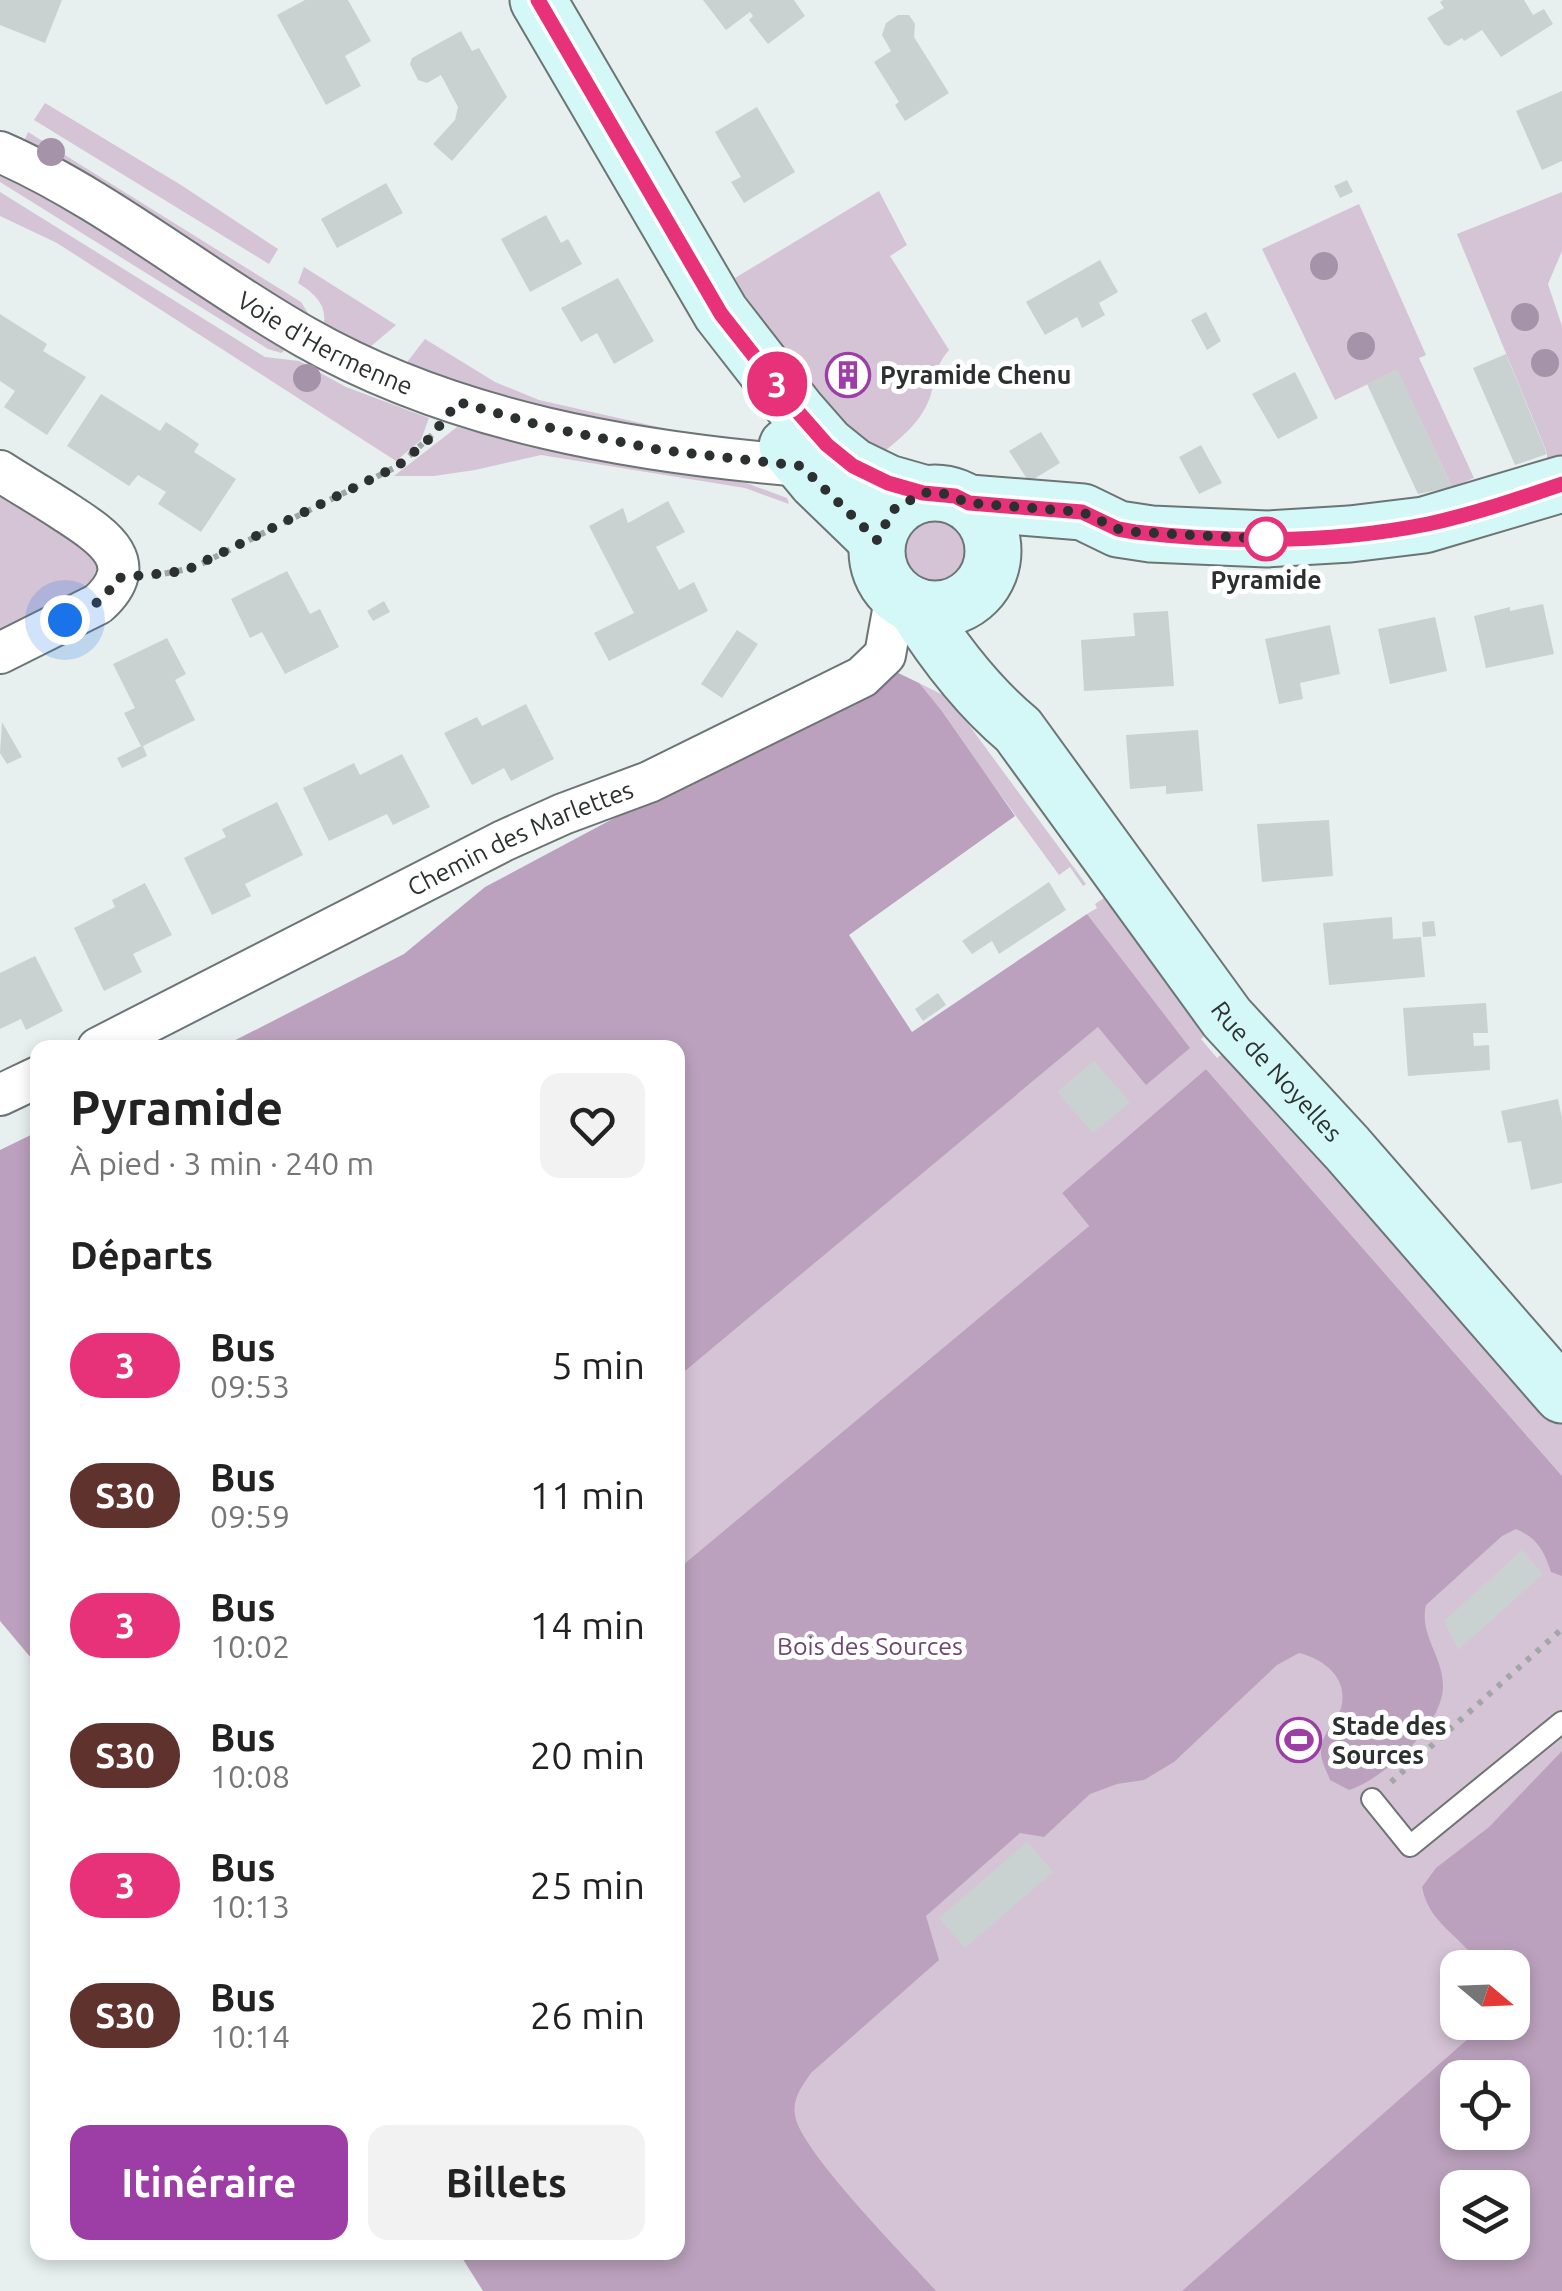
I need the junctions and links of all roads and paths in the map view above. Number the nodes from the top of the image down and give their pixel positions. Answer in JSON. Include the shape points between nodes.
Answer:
{"nodes":[{"id":1,"x":538,"y":0,"type":"edge"},
{"id":2,"x":0,"y":152,"type":"edge"},
{"id":3,"x":721,"y":314,"type":"junction"},
{"id":4,"x":458,"y":402,"type":"junction"},
{"id":5,"x":801,"y":466,"type":"junction"},
{"id":6,"x":0,"y":470,"type":"edge"},
{"id":7,"x":1562,"y":484,"type":"edge"},
{"id":8,"x":946,"y":498,"type":"junction"},
{"id":9,"x":1118,"y":529,"type":"junction"},
{"id":10,"x":877,"y":540,"type":"junction"},
{"id":11,"x":117,"y":578,"type":"junction"},
{"id":12,"x":978,"y":588,"type":"junction"},
{"id":13,"x":905,"y":600,"type":"junction"},
{"id":14,"x":0,"y":653,"type":"edge"},
{"id":15,"x":1018,"y":730,"type":"junction"},
{"id":16,"x":114,"y":1040,"type":"edge"},
{"id":17,"x":30,"y":1080,"type":"edge"},
{"id":18,"x":0,"y":1095,"type":"edge"},
{"id":19,"x":1562,"y":1395,"type":"edge"},
{"id":20,"x":1562,"y":1630,"type":"edge"},
{"id":21,"x":1562,"y":1722,"type":"edge"},
{"id":22,"x":1372,"y":1799,"type":"joint"}],
"edges":[{"from":1,"to":3,"type":"street"},
{"from":2,"to":4,"type":"street","name":"Voie d'Hermenne","via":[[69,188],[304,337],[383,377]]},
{"from":3,"to":5,"type":"street","via":[[746,378]]},
{"from":3,"to":8,"type":"street","via":[[839,456],[868,474]]},
{"from":4,"to":5,"type":"street","name":"Voie d'Hermenne","via":[[660,450]]},
{"from":4,"to":11,"type":"path","via":[[398,466],[185,571]]},
{"from":5,"to":10,"type":"street"},
{"from":6,"to":11,"type":"street","via":[[107,540]]},
{"from":7,"to":9,"type":"street","via":[[1447,520],[1350,534],[1213,538]]},
{"from":8,"to":9,"type":"street","via":[[1082,512]]},
{"from":8,"to":10,"type":"street","via":[[893,510]]},
{"from":8,"to":12,"type":"street","via":[[987,524],[992,538],[991,566]]},
{"from":9,"to":12,"type":"street","via":[[1027,545]]},
{"from":10,"to":13,"type":"street","via":[[884,579]]},
{"from":11,"to":14,"type":"street","via":[[98,604]]},
{"from":12,"to":13,"type":"street","via":[[943,609]]},
{"from":12,"to":15,"type":"street","name":"Rue de Noyelles"},
{"from":13,"to":15,"type":"street","name":"Rue de Noyelles","via":[[989,706]]},
{"from":13,"to":16,"type":"street","name":"Chemin des Marlettes","via":[[886,655],[862,677],[649,782],[516,835]]},
{"from":15,"to":19,"type":"street","name":"Rue de Noyelles","via":[[1228,1018]]},
{"from":17,"to":18,"type":"street"},
{"from":20,"to":22,"type":"path"},
{"from":21,"to":22,"type":"lane","via":[[1410,1846]]}]}
